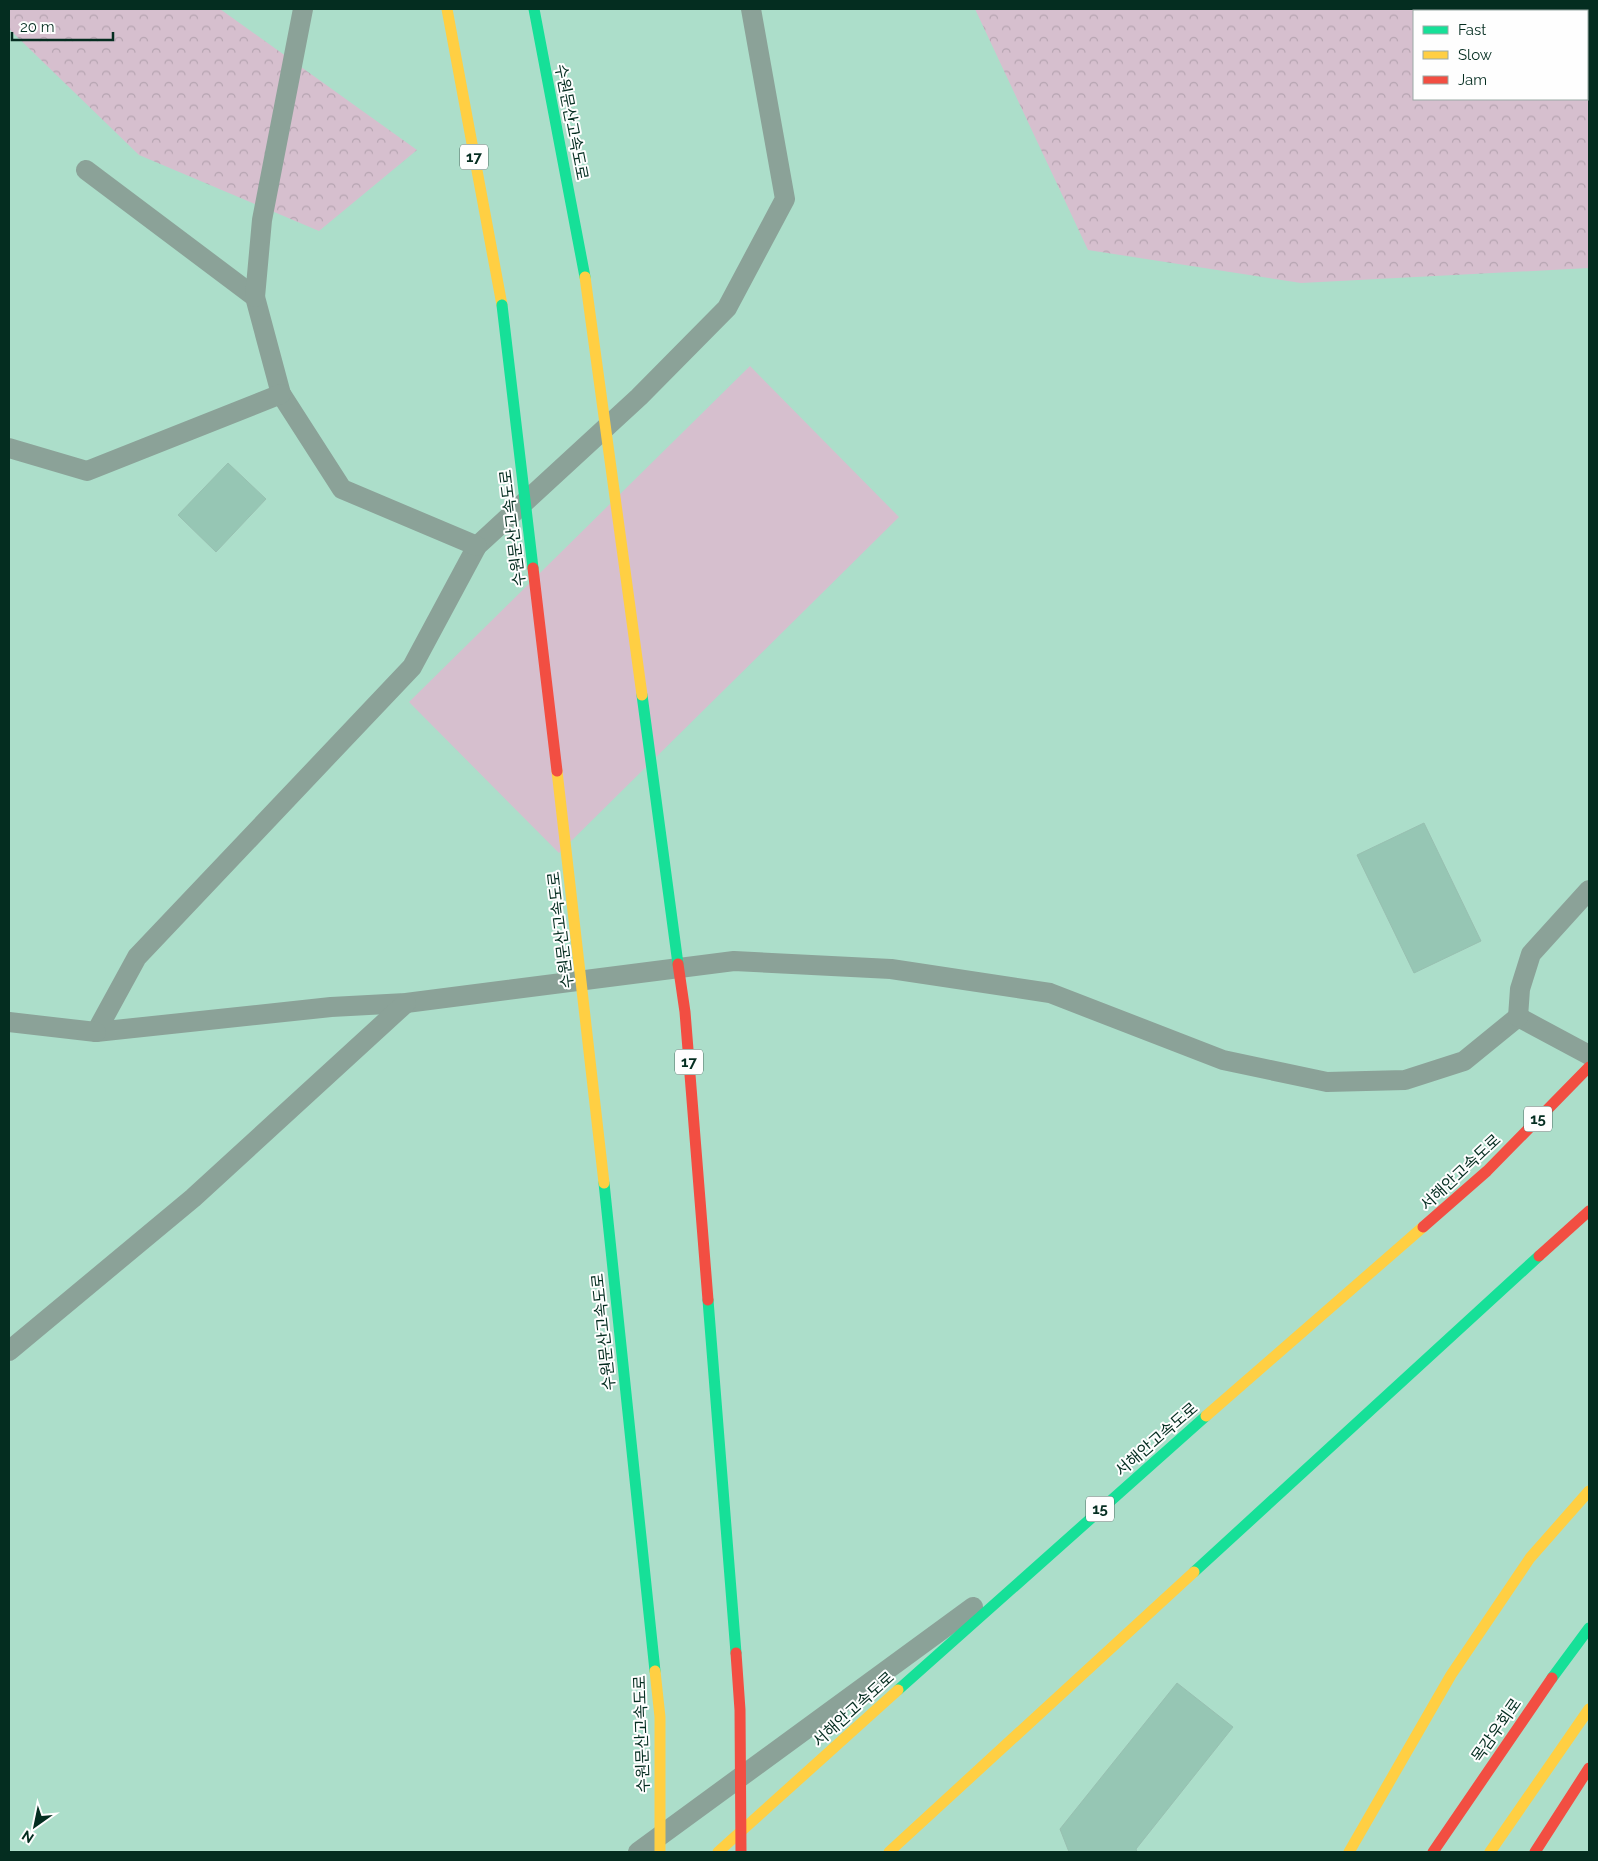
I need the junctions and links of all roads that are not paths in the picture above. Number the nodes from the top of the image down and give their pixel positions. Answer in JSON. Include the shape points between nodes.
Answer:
{"nodes":[{"id":1,"x":303,"y":9,"type":"edge"},
{"id":2,"x":447,"y":9,"type":"edge"},
{"id":3,"x":534,"y":9,"type":"edge"},
{"id":4,"x":751,"y":9,"type":"edge"},
{"id":5,"x":86,"y":170,"type":"dead end"},
{"id":6,"x":255,"y":297,"type":"junction"},
{"id":7,"x":281,"y":394,"type":"junction"},
{"id":8,"x":9,"y":448,"type":"edge"},
{"id":9,"x":477,"y":546,"type":"junction"},
{"id":10,"x":1589,"y":890,"type":"edge"},
{"id":11,"x":406,"y":1003,"type":"junction"},
{"id":12,"x":1518,"y":1017,"type":"junction"},
{"id":13,"x":9,"y":1022,"type":"edge"},
{"id":14,"x":96,"y":1032,"type":"junction"},
{"id":15,"x":1589,"y":1055,"type":"edge"},
{"id":16,"x":1589,"y":1067,"type":"edge"},
{"id":17,"x":1589,"y":1211,"type":"edge"},
{"id":18,"x":9,"y":1351,"type":"edge"},
{"id":19,"x":1589,"y":1491,"type":"edge"},
{"id":20,"x":1060,"y":1544,"type":"junction"},
{"id":21,"x":1589,"y":1628,"type":"edge"},
{"id":22,"x":1589,"y":1709,"type":"edge"},
{"id":23,"x":1589,"y":1768,"type":"edge"},
{"id":24,"x":890,"y":1851,"type":"edge"},
{"id":25,"x":638,"y":1852,"type":"edge"},
{"id":26,"x":660,"y":1852,"type":"edge"},
{"id":27,"x":718,"y":1852,"type":"edge"},
{"id":28,"x":741,"y":1852,"type":"edge"},
{"id":29,"x":1349,"y":1852,"type":"edge"},
{"id":30,"x":1433,"y":1852,"type":"edge"},
{"id":31,"x":1490,"y":1852,"type":"edge"},
{"id":32,"x":1535,"y":1852,"type":"edge"}],
"edges":[{"from":1,"to":6,"type":"lane","via":[[262,220]]},
{"from":2,"to":26,"type":"main road","name":"수원문산고속도로","number":"17","bridge":true,"via":[[502,306],[586,1014],[658,1697]]},
{"from":3,"to":28,"type":"main road","name":"수원문산고속도로","number":"17","bridge":true,"via":[[585,278],[684,1012],[740,1710]]},
{"from":4,"to":9,"type":"lane","via":[[785,199],[727,308],[639,397]]},
{"from":5,"to":6,"type":"lane"},
{"from":6,"to":7,"type":"lane"},
{"from":7,"to":8,"type":"lane","via":[[87,471]]},
{"from":7,"to":9,"type":"lane","via":[[342,489]]},
{"from":9,"to":14,"type":"lane","via":[[412,667],[137,957]]},
{"from":10,"to":12,"type":"lane","via":[[1531,954],[1520,989]]},
{"from":11,"to":12,"type":"lane","via":[[734,961],[890,969],[1050,993],[1223,1060],[1327,1082],[1405,1080],[1464,1061]]},
{"from":11,"to":14,"type":"lane","via":[[331,1007]]},
{"from":11,"to":18,"type":"lane","via":[[193,1198]]},
{"from":12,"to":15,"type":"lane"},
{"from":13,"to":14,"type":"lane"},
{"from":16,"to":20,"type":"main road","name":"서해안고속도로","number":"15","via":[[1487,1171]]},
{"from":17,"to":24,"type":"main road"},
{"from":19,"to":29,"type":"main road","via":[[1530,1558],[1451,1675]]},
{"from":20,"to":25,"type":"lane"},
{"from":20,"to":27,"type":"main road","name":"서해안고속도로","number":"15"},
{"from":21,"to":30,"type":"main road","name":"목감우회로"},
{"from":22,"to":31,"type":"main road"},
{"from":23,"to":32,"type":"main road"}]}
